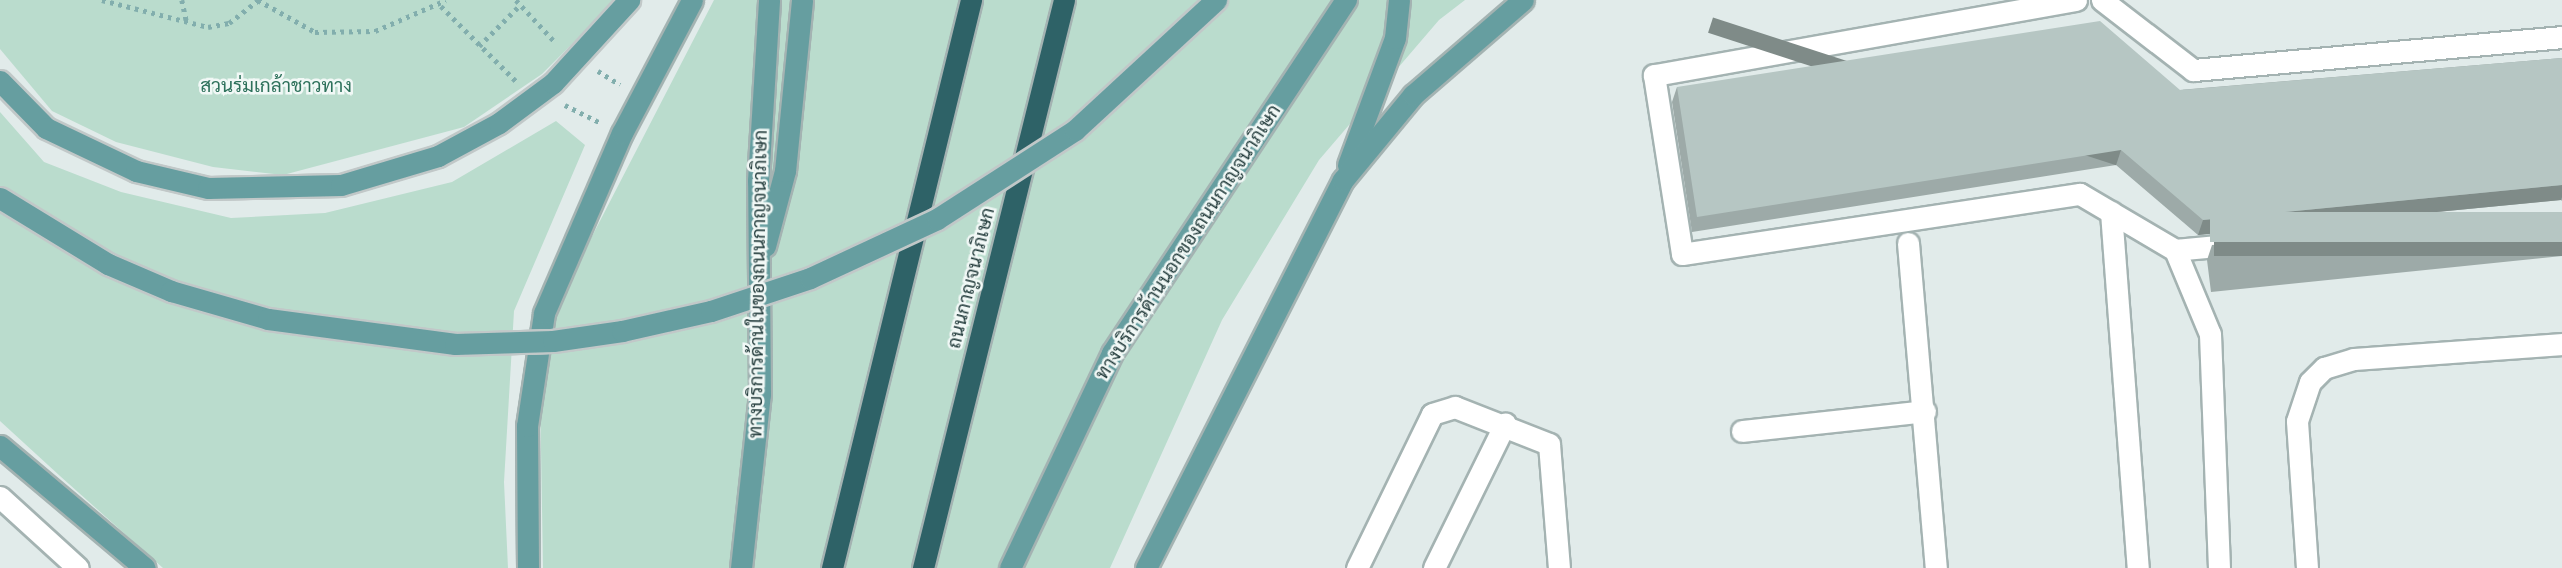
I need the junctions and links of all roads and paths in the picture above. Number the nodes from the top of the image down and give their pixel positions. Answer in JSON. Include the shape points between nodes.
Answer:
{"nodes":[{"id":1,"x":102,"y":0,"type":"edge"},
{"id":2,"x":182,"y":0,"type":"edge"},
{"id":3,"x":258,"y":0,"type":"edge"},
{"id":4,"x":446,"y":0,"type":"edge"},
{"id":5,"x":629,"y":0,"type":"edge"},
{"id":6,"x":692,"y":0,"type":"edge"},
{"id":7,"x":769,"y":0,"type":"edge"},
{"id":8,"x":802,"y":0,"type":"edge"},
{"id":9,"x":971,"y":0,"type":"edge"},
{"id":10,"x":1064,"y":0,"type":"edge"},
{"id":11,"x":1216,"y":0,"type":"edge"},
{"id":12,"x":1346,"y":0,"type":"edge"},
{"id":13,"x":1399,"y":0,"type":"edge"},
{"id":14,"x":1523,"y":0,"type":"edge"},
{"id":15,"x":2076,"y":0,"type":"edge"},
{"id":16,"x":2102,"y":0,"type":"edge"},
{"id":17,"x":520,"y":5,"type":"dead end"},
{"id":18,"x":187,"y":23,"type":"junction"},
{"id":19,"x":2562,"y":37,"type":"edge"},
{"id":20,"x":479,"y":46,"type":"dead end"},
{"id":21,"x":0,"y":81,"type":"edge"},
{"id":22,"x":1343,"y":180,"type":"junction"},
{"id":23,"x":0,"y":198,"type":"edge"},
{"id":24,"x":2111,"y":212,"type":"junction"},
{"id":25,"x":2258,"y":242,"type":"edge"},
{"id":26,"x":1908,"y":243,"type":"dead end"},
{"id":27,"x":2175,"y":250,"type":"junction"},
{"id":28,"x":761,"y":257,"type":"junction"},
{"id":29,"x":2562,"y":344,"type":"edge"},
{"id":30,"x":1925,"y":411,"type":"junction"},
{"id":31,"x":1505,"y":424,"type":"junction"},
{"id":32,"x":1742,"y":431,"type":"dead end"},
{"id":33,"x":0,"y":446,"type":"edge"},
{"id":34,"x":0,"y":496,"type":"edge"},
{"id":35,"x":9,"y":511,"type":"edge"},
{"id":36,"x":78,"y":568,"type":"edge"},
{"id":37,"x":145,"y":568,"type":"edge"},
{"id":38,"x":528,"y":568,"type":"edge"},
{"id":39,"x":741,"y":568,"type":"edge"},
{"id":40,"x":832,"y":568,"type":"edge"},
{"id":41,"x":923,"y":568,"type":"edge"},
{"id":42,"x":1010,"y":568,"type":"edge"},
{"id":43,"x":1146,"y":568,"type":"edge"},
{"id":44,"x":1357,"y":568,"type":"edge"},
{"id":45,"x":1434,"y":568,"type":"edge"},
{"id":46,"x":1559,"y":568,"type":"edge"},
{"id":47,"x":1936,"y":568,"type":"edge"},
{"id":48,"x":2138,"y":568,"type":"edge"},
{"id":49,"x":2219,"y":568,"type":"edge"},
{"id":50,"x":2306,"y":568,"type":"edge"}],
"edges":[{"from":1,"to":18,"type":"path"},
{"from":2,"to":18,"type":"path"},
{"from":3,"to":4,"type":"path","via":[[315,32],[375,31]]},
{"from":3,"to":18,"type":"path","via":[[229,23]]},
{"from":5,"to":21,"type":"main road","bridge":true,"via":[[552,83],[499,123],[438,156],[341,185],[208,188],[136,171],[46,128]]},
{"from":6,"to":38,"type":"main road","via":[[617,145],[544,313],[527,426]]},
{"from":7,"to":28,"type":"main road","name":"ทางบริการด้านในของถนนกาญจนาภิเษก","via":[[761,97]]},
{"from":8,"to":28,"type":"main road","via":[[785,171]]},
{"from":9,"to":40,"type":"highway"},
{"from":10,"to":41,"type":"highway","name":"ถนนกาญจนาภิเษก"},
{"from":11,"to":23,"type":"main road","bridge":true,"via":[[1075,130],[937,219],[810,278],[711,311],[622,331],[553,341],[455,344],[268,319],[108,264]]},
{"from":12,"to":42,"type":"main road","name":"ทางบริการด้านนอกของถนนกาญจนาภิเษก","via":[[1112,353]]},
{"from":13,"to":22,"type":"main road","via":[[1395,38]]},
{"from":14,"to":22,"type":"main road","via":[[1413,94]]},
{"from":15,"to":24,"type":"street","via":[[1654,75],[1682,254],[2080,194]]},
{"from":16,"to":19,"type":"street","via":[[2193,69]]},
{"from":17,"to":20,"type":"path"},
{"from":22,"to":43,"type":"main road"},
{"from":24,"to":27,"type":"street"},
{"from":24,"to":48,"type":"street"},
{"from":25,"to":27,"type":"street"},
{"from":26,"to":30,"type":"street"},
{"from":27,"to":49,"type":"street","via":[[2210,334]]},
{"from":28,"to":39,"type":"main road","name":"ทางบริการด้านในของถนนกาญจนาภิเษก","via":[[760,394]]},
{"from":29,"to":50,"type":"street","via":[[2354,359],[2324,368],[2310,382],[2297,421]]},
{"from":30,"to":32,"type":"street"},
{"from":30,"to":47,"type":"street"},
{"from":31,"to":44,"type":"street","via":[[1455,407],[1432,414]]},
{"from":31,"to":45,"type":"street"},
{"from":31,"to":46,"type":"street","via":[[1549,444]]},
{"from":33,"to":37,"type":"main road"},
{"from":34,"to":35,"type":"street"},
{"from":35,"to":36,"type":"street"}]}
